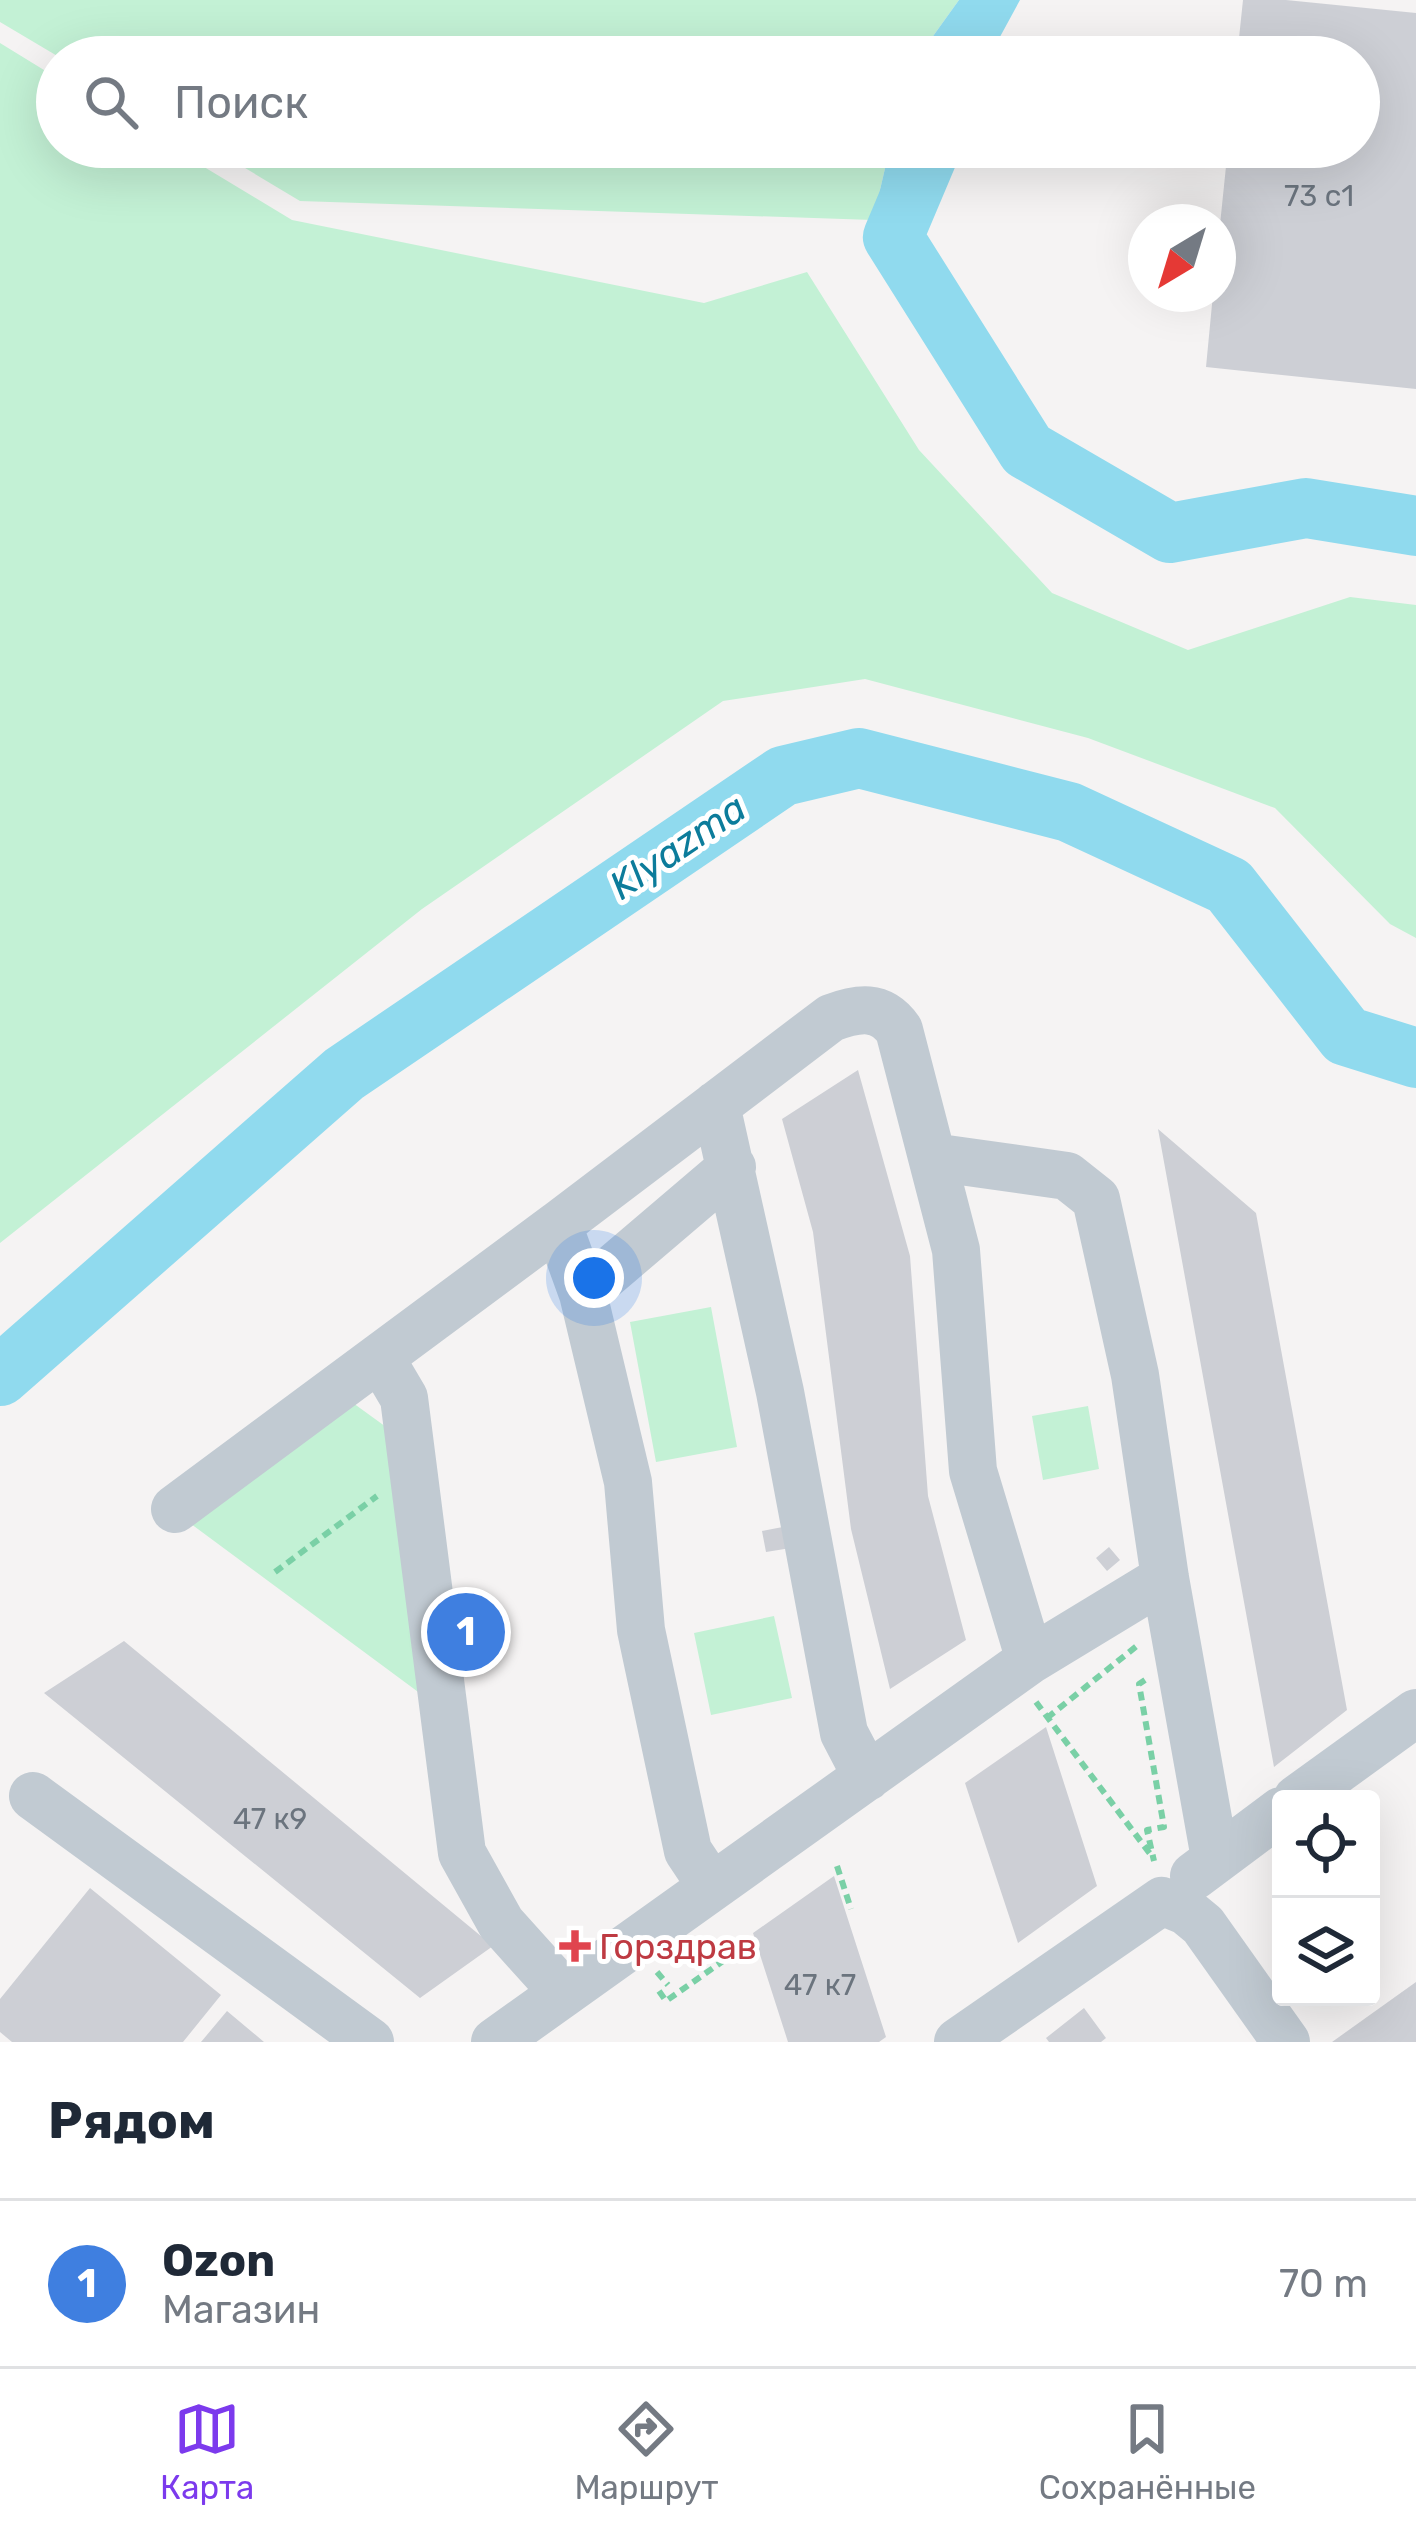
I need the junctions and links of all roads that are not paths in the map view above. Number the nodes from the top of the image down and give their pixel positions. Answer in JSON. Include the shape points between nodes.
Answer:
{"nodes":[{"id":1,"x":716,"y":1105,"type":"junction"},
{"id":2,"x":932,"y":1157,"type":"junction"},
{"id":3,"x":732,"y":1167,"type":"junction"},
{"id":4,"x":558,"y":1225,"type":"junction"},
{"id":5,"x":583,"y":1294,"type":"junction"},
{"id":6,"x":381,"y":1359,"type":"junction"},
{"id":7,"x":175,"y":1509,"type":"dead end"},
{"id":8,"x":1168,"y":1598,"type":"junction"},
{"id":9,"x":1023,"y":1665,"type":"junction"},
{"id":10,"x":1416,"y":1713,"type":"edge"},
{"id":11,"x":867,"y":1777,"type":"junction"},
{"id":12,"x":1309,"y":1790,"type":"edge"},
{"id":13,"x":33,"y":1796,"type":"dead end"},
{"id":14,"x":1272,"y":1817,"type":"edge"},
{"id":15,"x":1215,"y":1858,"type":"junction"},
{"id":16,"x":1158,"y":1880,"type":"junction"},
{"id":17,"x":712,"y":1887,"type":"junction"},
{"id":18,"x":564,"y":1994,"type":"junction"},
{"id":19,"x":370,"y":2042,"type":"edge"},
{"id":20,"x":495,"y":2042,"type":"edge"},
{"id":21,"x":958,"y":2042,"type":"edge"},
{"id":22,"x":1286,"y":2042,"type":"edge"}],
"edges":[{"from":1,"to":2,"type":"lane","via":[[831,1018],[872,1009],[899,1030]]},
{"from":1,"to":3,"type":"lane"},
{"from":1,"to":4,"type":"lane"},
{"from":2,"to":8,"type":"lane","via":[[1067,1176],[1096,1199],[1135,1375]]},
{"from":2,"to":9,"type":"lane","via":[[956,1250],[973,1471]]},
{"from":3,"to":5,"type":"lane"},
{"from":3,"to":11,"type":"lane","via":[[844,1733]]},
{"from":4,"to":5,"type":"lane"},
{"from":4,"to":6,"type":"lane"},
{"from":5,"to":17,"type":"lane","via":[[628,1482],[641,1630],[688,1851]]},
{"from":6,"to":7,"type":"lane"},
{"from":6,"to":18,"type":"lane","via":[[404,1398],[462,1853],[501,1923]]},
{"from":8,"to":9,"type":"lane"},
{"from":8,"to":15,"type":"lane"},
{"from":9,"to":11,"type":"lane"},
{"from":10,"to":12,"type":"lane"},
{"from":11,"to":17,"type":"lane"},
{"from":13,"to":19,"type":"lane"},
{"from":14,"to":15,"type":"lane"},
{"from":15,"to":16,"type":"lane"},
{"from":16,"to":21,"type":"lane"},
{"from":16,"to":22,"type":"lane","via":[[1203,1925]]},
{"from":17,"to":18,"type":"lane"},
{"from":18,"to":20,"type":"lane"}]}
